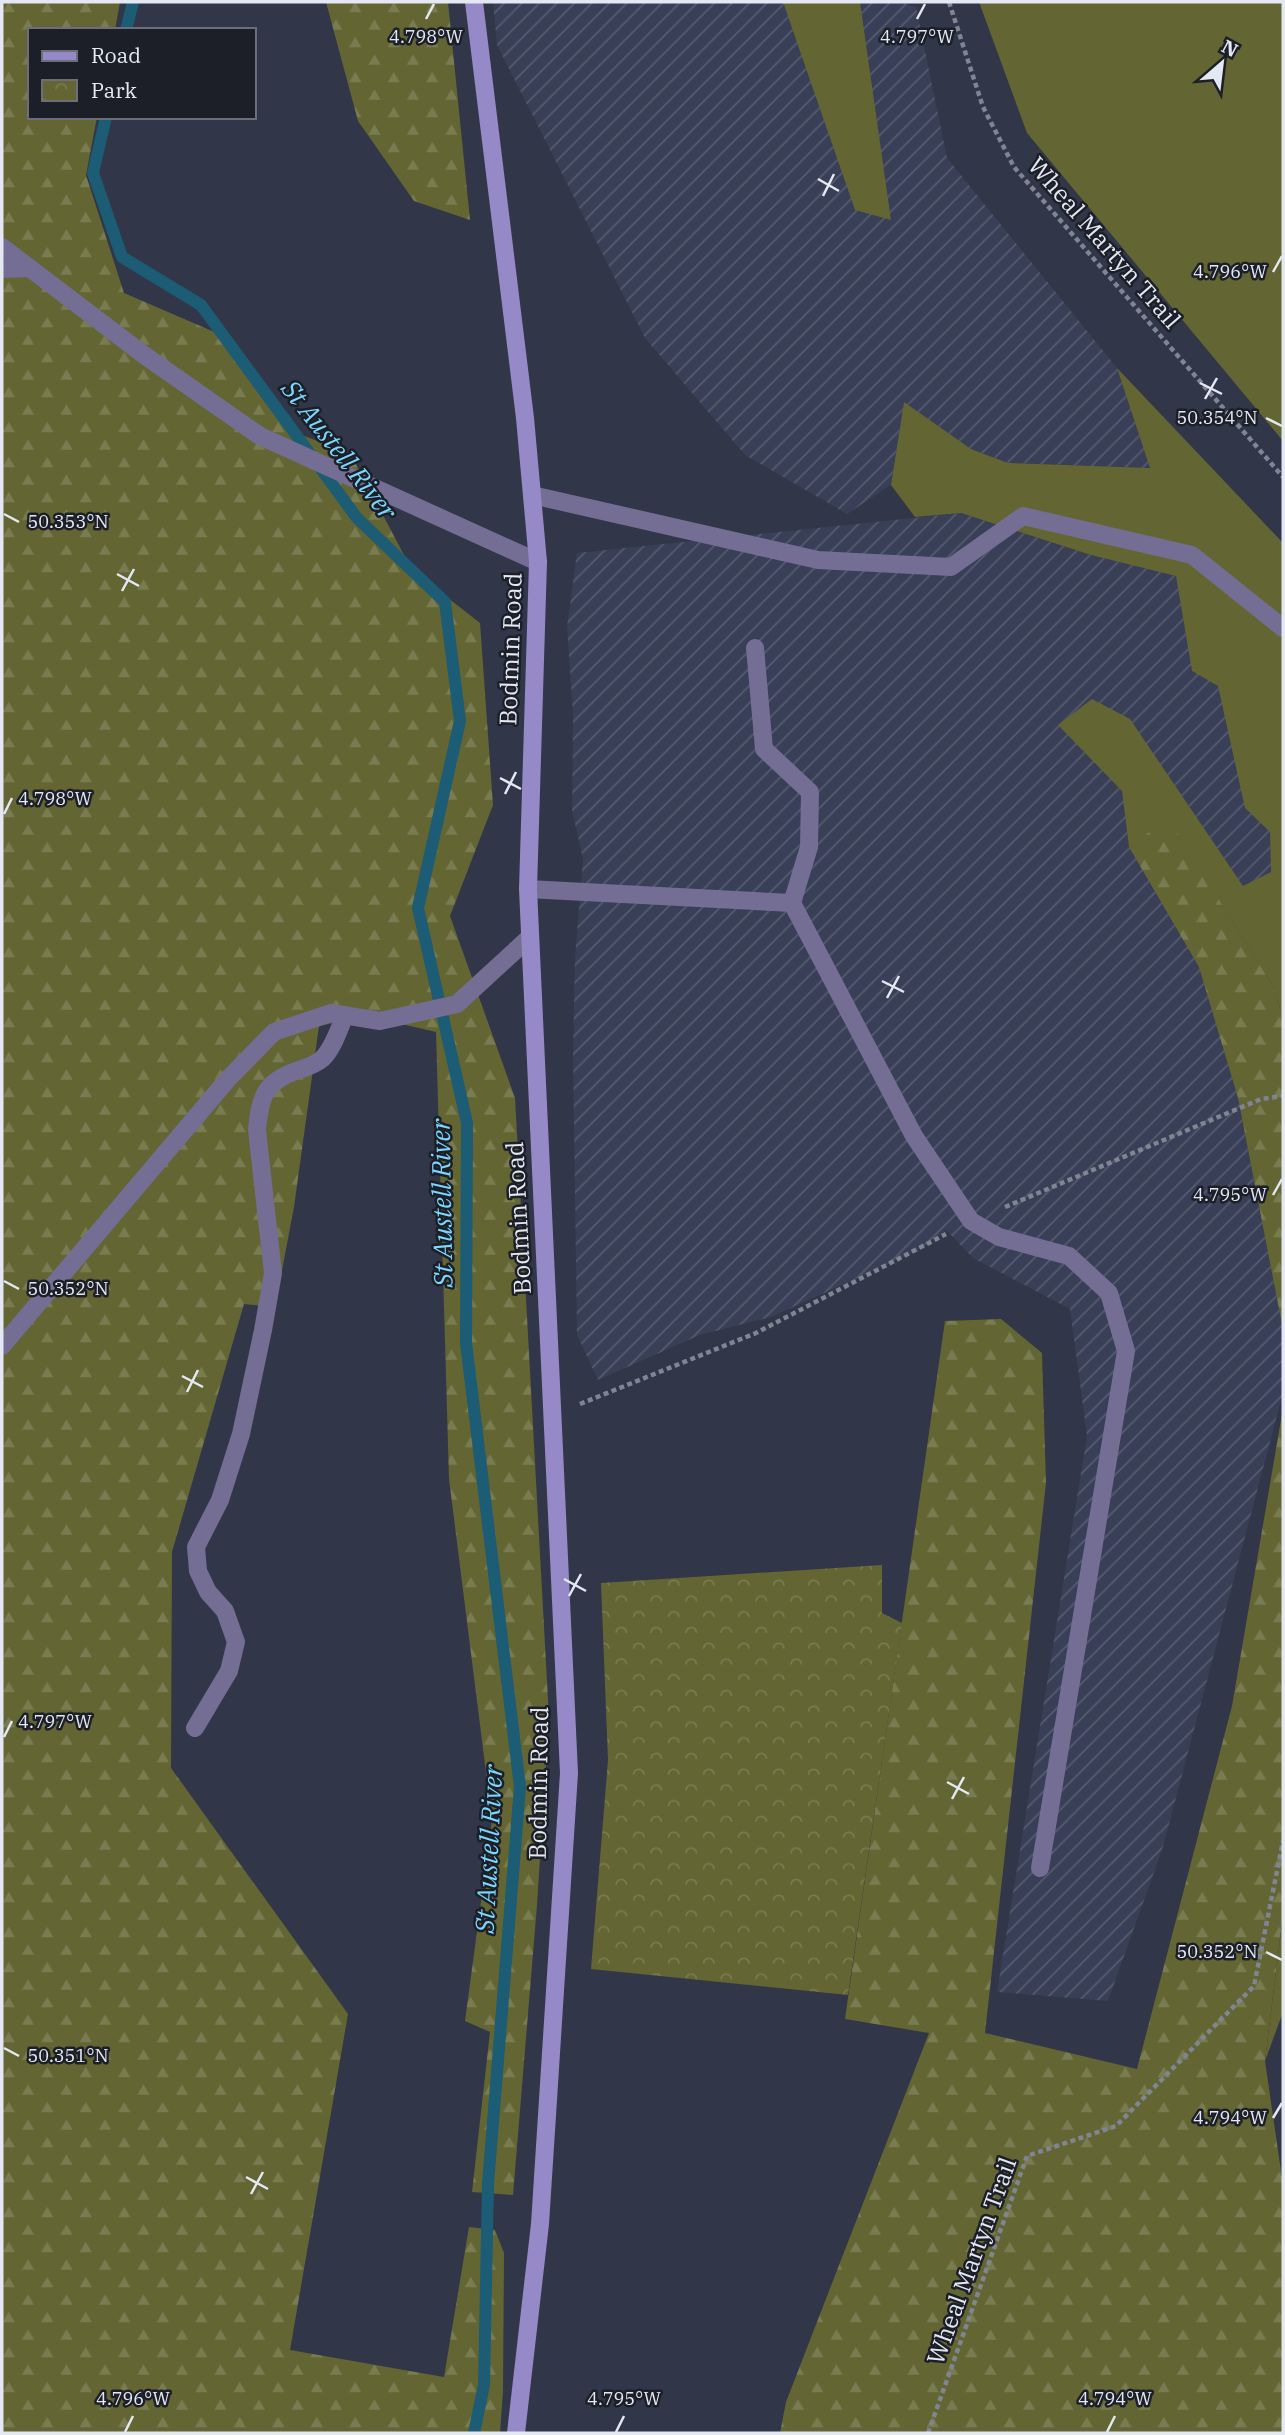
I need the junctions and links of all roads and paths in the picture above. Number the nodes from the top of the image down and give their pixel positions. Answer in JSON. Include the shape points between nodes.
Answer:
{"nodes":[{"id":1,"x":474,"y":2,"type":"edge"},
{"id":2,"x":948,"y":2,"type":"edge"},
{"id":3,"x":2,"y":247,"type":"edge"},
{"id":4,"x":30,"y":268,"type":"junction"},
{"id":5,"x":2,"y":269,"type":"edge"},
{"id":6,"x":1283,"y":477,"type":"edge"},
{"id":7,"x":532,"y":495,"type":"junction"},
{"id":8,"x":538,"y":562,"type":"junction"},
{"id":9,"x":1283,"y":628,"type":"edge"},
{"id":10,"x":755,"y":648,"type":"dead end"},
{"id":11,"x":527,"y":889,"type":"junction"},
{"id":12,"x":792,"y":903,"type":"junction"},
{"id":13,"x":530,"y":937,"type":"junction"},
{"id":14,"x":345,"y":1015,"type":"junction"},
{"id":15,"x":1283,"y":1096,"type":"edge"},
{"id":16,"x":971,"y":1222,"type":"junction"},
{"id":17,"x":2,"y":1346,"type":"edge"},
{"id":18,"x":552,"y":1415,"type":"junction"},
{"id":19,"x":195,"y":1728,"type":"dead end"},
{"id":20,"x":1283,"y":1841,"type":"edge"},
{"id":21,"x":1041,"y":1868,"type":"dead end"},
{"id":22,"x":516,"y":2433,"type":"edge"},
{"id":23,"x":928,"y":2433,"type":"edge"}],
"edges":[{"from":1,"to":7,"type":"main road","name":"Bodmin Road"},
{"from":2,"to":6,"type":"path","name":"Wheal Martyn Trail","via":[[983,107],[1014,167]]},
{"from":3,"to":4,"type":"lane"},
{"from":4,"to":5,"type":"lane"},
{"from":4,"to":8,"type":"lane","via":[[260,436]]},
{"from":7,"to":8,"type":"main road","name":"Bodmin Road"},
{"from":7,"to":9,"type":"lane","via":[[818,560],[951,567],[1023,516],[1192,555]]},
{"from":8,"to":11,"type":"main road","name":"Bodmin Road"},
{"from":10,"to":12,"type":"lane","via":[[764,749],[810,792],[809,847]]},
{"from":11,"to":12,"type":"lane"},
{"from":11,"to":13,"type":"main road","name":"Bodmin Road"},
{"from":12,"to":16,"type":"lane","via":[[914,1136]]},
{"from":13,"to":14,"type":"lane","via":[[457,1004],[380,1021]]},
{"from":13,"to":18,"type":"main road","name":"Bodmin Road"},
{"from":14,"to":17,"type":"lane","via":[[331,1013],[274,1032],[228,1079]]},
{"from":14,"to":19,"type":"lane","via":[[329,1050],[321,1059],[270,1084],[259,1112],[272,1273],[241,1434],[220,1500],[196,1547],[198,1571],[225,1611],[236,1642],[229,1671]]},
{"from":15,"to":16,"type":"path","via":[[1261,1099]]},
{"from":16,"to":18,"type":"path","via":[[756,1333]]},
{"from":16,"to":21,"type":"lane","via":[[999,1237],[1069,1256],[1109,1293],[1126,1351]]},
{"from":18,"to":22,"type":"main road","name":"Bodmin Road","via":[[569,1773],[540,2224]]},
{"from":20,"to":23,"type":"path","name":"Wheal Martyn Trail","via":[[1254,1986],[1116,2126],[1027,2156]]}]}
